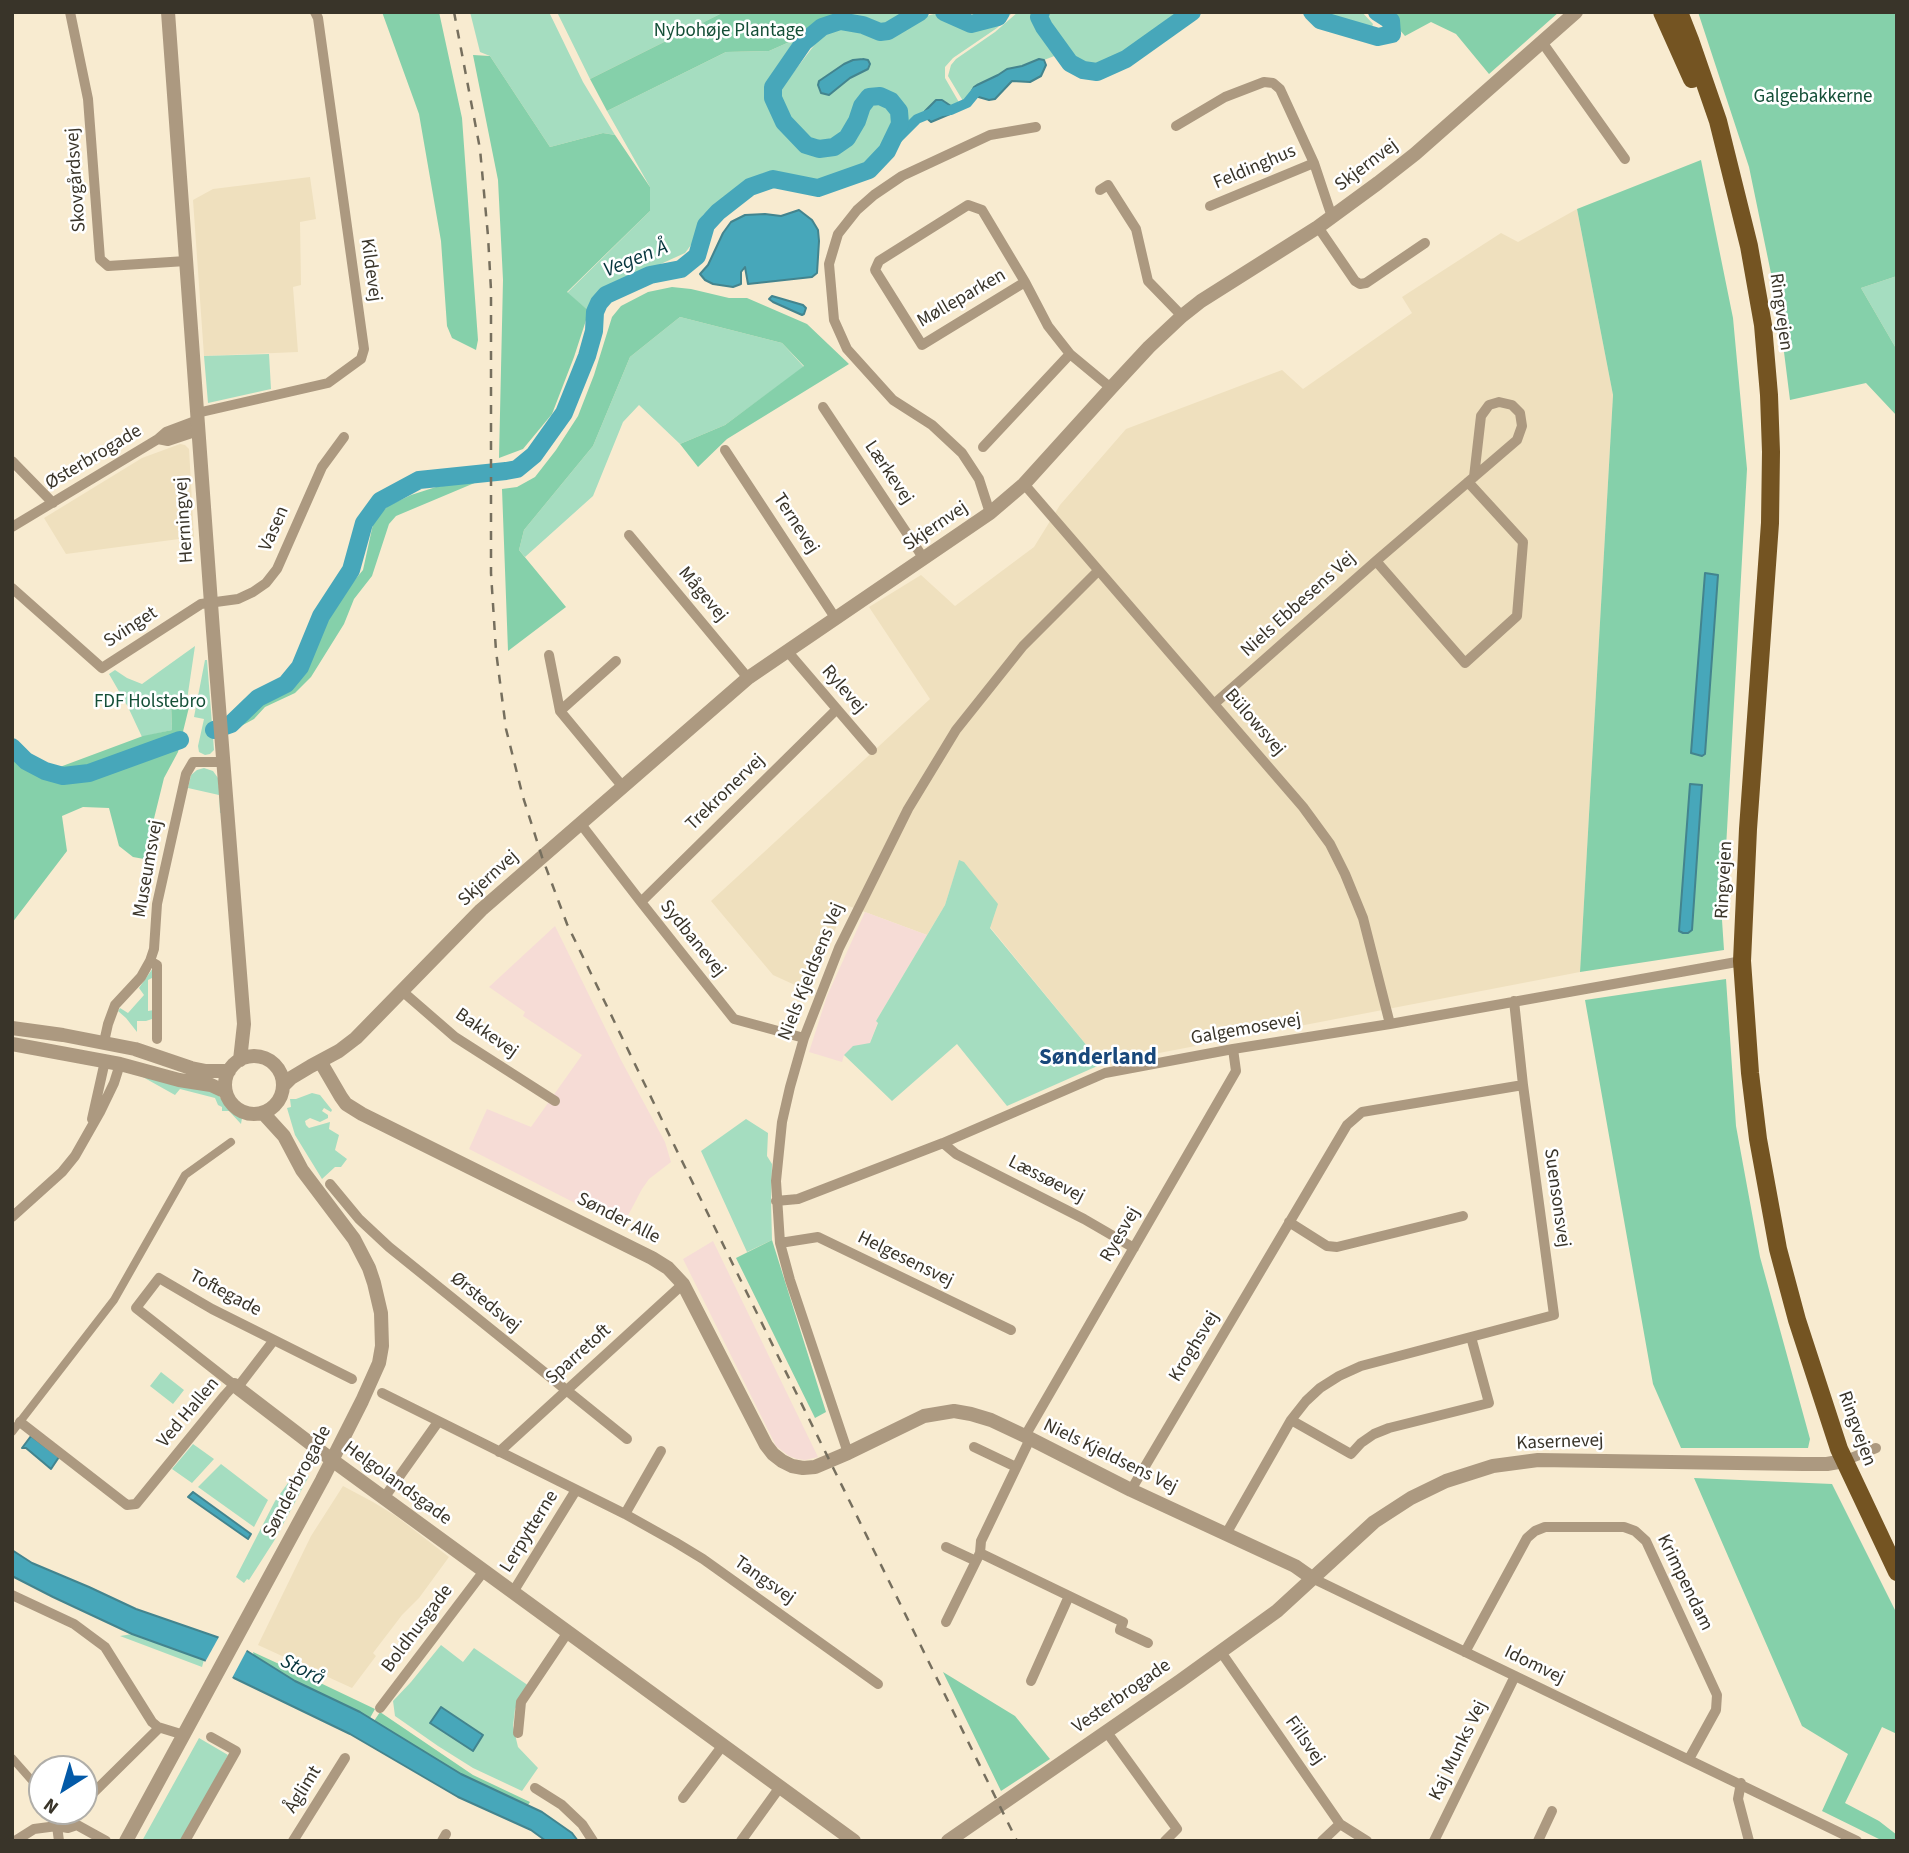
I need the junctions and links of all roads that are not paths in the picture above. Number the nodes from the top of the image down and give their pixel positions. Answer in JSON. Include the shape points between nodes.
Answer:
{"nodes":[{"id":1,"x":70,"y":12,"type":"edge"},
{"id":2,"x":168,"y":12,"type":"edge"},
{"id":3,"x":315,"y":12,"type":"edge"},
{"id":4,"x":1576,"y":12,"type":"edge"},
{"id":5,"x":1662,"y":12,"type":"edge"},
{"id":6,"x":1672,"y":12,"type":"edge"},
{"id":7,"x":1679,"y":12,"type":"edge"},
{"id":8,"x":1690,"y":40,"type":"junction"},
{"id":9,"x":1542,"y":42,"type":"junction"},
{"id":10,"x":1176,"y":126,"type":"dead end"},
{"id":11,"x":1036,"y":127,"type":"dead end"},
{"id":12,"x":1625,"y":159,"type":"dead end"},
{"id":13,"x":1314,"y":163,"type":"junction"},
{"id":14,"x":1729,"y":170,"type":"junction"},
{"id":15,"x":1100,"y":190,"type":"dead end"},
{"id":16,"x":1210,"y":206,"type":"dead end"},
{"id":17,"x":1332,"y":217,"type":"junction"},
{"id":18,"x":1318,"y":227,"type":"junction"},
{"id":19,"x":1424,"y":243,"type":"dead end"},
{"id":20,"x":186,"y":261,"type":"junction"},
{"id":21,"x":1025,"y":282,"type":"junction"},
{"id":22,"x":1182,"y":316,"type":"junction"},
{"id":23,"x":1070,"y":354,"type":"junction"},
{"id":24,"x":1111,"y":388,"type":"junction"},
{"id":25,"x":823,"y":407,"type":"dead end"},
{"id":26,"x":197,"y":422,"type":"junction"},
{"id":27,"x":344,"y":437,"type":"dead end"},
{"id":28,"x":983,"y":447,"type":"dead end"},
{"id":29,"x":725,"y":450,"type":"dead end"},
{"id":30,"x":12,"y":461,"type":"edge"},
{"id":31,"x":1471,"y":479,"type":"junction"},
{"id":32,"x":1024,"y":484,"type":"junction"},
{"id":33,"x":53,"y":503,"type":"junction"},
{"id":34,"x":990,"y":513,"type":"junction"},
{"id":35,"x":12,"y":527,"type":"edge"},
{"id":36,"x":629,"y":534,"type":"dead end"},
{"id":37,"x":924,"y":559,"type":"junction"},
{"id":38,"x":1376,"y":561,"type":"junction"},
{"id":39,"x":1098,"y":571,"type":"junction"},
{"id":40,"x":12,"y":588,"type":"edge"},
{"id":41,"x":211,"y":603,"type":"junction"},
{"id":42,"x":836,"y":619,"type":"junction"},
{"id":43,"x":788,"y":652,"type":"junction"},
{"id":44,"x":549,"y":655,"type":"dead end"},
{"id":45,"x":616,"y":662,"type":"dead end"},
{"id":46,"x":748,"y":678,"type":"junction"},
{"id":47,"x":1214,"y":704,"type":"junction"},
{"id":48,"x":836,"y":709,"type":"junction"},
{"id":49,"x":560,"y":711,"type":"junction"},
{"id":50,"x":872,"y":750,"type":"dead end"},
{"id":51,"x":223,"y":762,"type":"junction"},
{"id":52,"x":623,"y":786,"type":"junction"},
{"id":53,"x":580,"y":823,"type":"junction"},
{"id":54,"x":640,"y":902,"type":"junction"},
{"id":55,"x":150,"y":961,"type":"junction"},
{"id":56,"x":1742,"y":961,"type":"junction"},
{"id":57,"x":402,"y":990,"type":"junction"},
{"id":58,"x":1514,"y":1001,"type":"junction"},
{"id":59,"x":244,"y":1024,"type":"junction"},
{"id":60,"x":1390,"y":1024,"type":"junction"},
{"id":61,"x":14,"y":1028,"type":"edge"},
{"id":62,"x":804,"y":1038,"type":"junction"},
{"id":63,"x":157,"y":1039,"type":"dead end"},
{"id":64,"x":12,"y":1044,"type":"edge"},
{"id":65,"x":1233,"y":1049,"type":"junction"},
{"id":66,"x":110,"y":1055,"type":"junction"},
{"id":67,"x":242,"y":1058,"type":"junction"},
{"id":68,"x":315,"y":1064,"type":"junction"},
{"id":69,"x":229,"y":1071,"type":"junction"},
{"id":70,"x":276,"y":1079,"type":"junction"},
{"id":71,"x":1523,"y":1085,"type":"junction"},
{"id":72,"x":226,"y":1091,"type":"junction"},
{"id":73,"x":555,"y":1101,"type":"dead end"},
{"id":74,"x":263,"y":1113,"type":"junction"},
{"id":75,"x":284,"y":1136,"type":"junction"},
{"id":76,"x":231,"y":1142,"type":"dead end"},
{"id":77,"x":943,"y":1143,"type":"junction"},
{"id":78,"x":330,"y":1184,"type":"dead end"},
{"id":79,"x":776,"y":1201,"type":"junction"},
{"id":80,"x":1464,"y":1216,"type":"dead end"},
{"id":81,"x":12,"y":1217,"type":"edge"},
{"id":82,"x":1289,"y":1222,"type":"junction"},
{"id":83,"x":780,"y":1243,"type":"junction"},
{"id":84,"x":1134,"y":1248,"type":"junction"},
{"id":85,"x":159,"y":1278,"type":"joint"},
{"id":86,"x":683,"y":1284,"type":"junction"},
{"id":87,"x":1011,"y":1330,"type":"dead end"},
{"id":88,"x":1471,"y":1337,"type":"junction"},
{"id":89,"x":274,"y":1340,"type":"junction"},
{"id":90,"x":352,"y":1379,"type":"dead end"},
{"id":91,"x":233,"y":1385,"type":"junction"},
{"id":92,"x":565,"y":1391,"type":"junction"},
{"id":93,"x":382,"y":1394,"type":"dead end"},
{"id":94,"x":1291,"y":1420,"type":"junction"},
{"id":95,"x":20,"y":1422,"type":"junction"},
{"id":96,"x":438,"y":1422,"type":"junction"},
{"id":97,"x":12,"y":1432,"type":"edge"},
{"id":98,"x":1027,"y":1438,"type":"junction"},
{"id":99,"x":626,"y":1439,"type":"dead end"},
{"id":100,"x":974,"y":1447,"type":"dead end"},
{"id":101,"x":1876,"y":1448,"type":"dead end"},
{"id":102,"x":499,"y":1451,"type":"junction"},
{"id":103,"x":661,"y":1451,"type":"dead end"},
{"id":104,"x":848,"y":1453,"type":"junction"},
{"id":105,"x":332,"y":1460,"type":"junction"},
{"id":106,"x":830,"y":1461,"type":"joint"},
{"id":107,"x":1844,"y":1461,"type":"junction"},
{"id":108,"x":1016,"y":1467,"type":"junction"},
{"id":109,"x":576,"y":1490,"type":"junction"},
{"id":110,"x":1131,"y":1490,"type":"junction"},
{"id":111,"x":384,"y":1498,"type":"junction"},
{"id":112,"x":625,"y":1514,"type":"junction"},
{"id":113,"x":1226,"y":1535,"type":"junction"},
{"id":114,"x":946,"y":1547,"type":"dead end"},
{"id":115,"x":978,"y":1557,"type":"junction"},
{"id":116,"x":484,"y":1571,"type":"junction"},
{"id":117,"x":1897,"y":1572,"type":"edge"},
{"id":118,"x":1312,"y":1578,"type":"junction"},
{"id":119,"x":513,"y":1592,"type":"junction"},
{"id":120,"x":12,"y":1595,"type":"edge"},
{"id":121,"x":1069,"y":1596,"type":"junction"},
{"id":122,"x":946,"y":1622,"type":"dead end"},
{"id":123,"x":568,"y":1632,"type":"junction"},
{"id":124,"x":1148,"y":1643,"type":"dead end"},
{"id":125,"x":1221,"y":1652,"type":"junction"},
{"id":126,"x":1465,"y":1652,"type":"junction"},
{"id":127,"x":1515,"y":1676,"type":"junction"},
{"id":128,"x":1031,"y":1681,"type":"dead end"},
{"id":129,"x":878,"y":1684,"type":"dead end"},
{"id":130,"x":380,"y":1708,"type":"dead end"},
{"id":131,"x":158,"y":1727,"type":"junction"},
{"id":132,"x":1106,"y":1731,"type":"junction"},
{"id":133,"x":518,"y":1733,"type":"dead end"},
{"id":134,"x":184,"y":1735,"type":"junction"},
{"id":135,"x":211,"y":1737,"type":"dead end"},
{"id":136,"x":723,"y":1745,"type":"junction"},
{"id":137,"x":12,"y":1758,"type":"edge"},
{"id":138,"x":345,"y":1758,"type":"dead end"},
{"id":139,"x":1689,"y":1759,"type":"junction"},
{"id":140,"x":28,"y":1776,"type":"edge"},
{"id":141,"x":1741,"y":1783,"type":"junction"},
{"id":142,"x":780,"y":1787,"type":"junction"},
{"id":143,"x":98,"y":1788,"type":"edge"},
{"id":144,"x":535,"y":1788,"type":"dead end"},
{"id":145,"x":683,"y":1798,"type":"dead end"},
{"id":146,"x":1552,"y":1811,"type":"dead end"},
{"id":147,"x":1340,"y":1824,"type":"junction"},
{"id":148,"x":77,"y":1825,"type":"joint"},
{"id":149,"x":57,"y":1826,"type":"junction"},
{"id":150,"x":15,"y":1841,"type":"edge"},
{"id":151,"x":59,"y":1841,"type":"edge"},
{"id":152,"x":106,"y":1841,"type":"edge"},
{"id":153,"x":126,"y":1841,"type":"edge"},
{"id":154,"x":185,"y":1841,"type":"edge"},
{"id":155,"x":293,"y":1841,"type":"edge"},
{"id":156,"x":593,"y":1841,"type":"edge"},
{"id":157,"x":741,"y":1841,"type":"edge"},
{"id":158,"x":854,"y":1841,"type":"edge"},
{"id":159,"x":948,"y":1841,"type":"edge"},
{"id":160,"x":1165,"y":1841,"type":"edge"},
{"id":161,"x":1322,"y":1841,"type":"edge"},
{"id":162,"x":1367,"y":1841,"type":"edge"},
{"id":163,"x":1434,"y":1841,"type":"edge"},
{"id":164,"x":1538,"y":1841,"type":"edge"},
{"id":165,"x":1749,"y":1841,"type":"edge"},
{"id":166,"x":1857,"y":1841,"type":"edge"}],
"edges":[{"from":1,"to":20,"type":"street","name":"Skovgårdsvej","via":[[88,99],[100,259],[108,266]]},
{"from":2,"to":20,"type":"street","name":"Herningvej"},
{"from":3,"to":26,"type":"street","name":"Kildevej","via":[[364,349],[361,359],[328,383]]},
{"from":4,"to":9,"type":"street","name":"Skjernvej"},
{"from":5,"to":14,"type":"main road","name":"Ringvejen"},
{"from":6,"to":8,"type":"main road"},
{"from":7,"to":8,"type":"main road","name":"Ringvejen"},
{"from":8,"to":14,"type":"main road","name":"Ringvejen","via":[[1718,121]]},
{"from":9,"to":12,"type":"street"},
{"from":9,"to":17,"type":"street","name":"Skjernvej","via":[[1415,153]]},
{"from":10,"to":13,"type":"street","name":"Feldinghus","via":[[1225,97],[1273,83]]},
{"from":11,"to":34,"type":"street","via":[[990,135],[902,176],[857,210],[838,234],[829,264],[834,320],[846,349],[893,400],[932,425],[962,453],[979,479]]},
{"from":13,"to":16,"type":"street","name":"Feldinghus"},
{"from":13,"to":17,"type":"street","name":"Feldinghus"},
{"from":14,"to":56,"type":"main road","name":"Ringvejen","via":[[1763,325],[1771,452]]},
{"from":15,"to":22,"type":"street","via":[[1108,185],[1136,229],[1148,281]]},
{"from":17,"to":18,"type":"street","name":"Skjernvej"},
{"from":18,"to":19,"type":"street","via":[[1360,284]]},
{"from":18,"to":22,"type":"street","name":"Skjernvej"},
{"from":20,"to":26,"type":"street","name":"Herningvej"},
{"from":21,"to":21,"type":"street","name":"Mølleparken","via":[[922,345],[875,270],[879,261],[968,205],[982,210]]},
{"from":21,"to":23,"type":"street","name":"Mølleparken","via":[[1048,326]]},
{"from":22,"to":24,"type":"street","name":"Skjernvej"},
{"from":23,"to":24,"type":"street","name":"Mølleparken"},
{"from":23,"to":28,"type":"street"},
{"from":24,"to":32,"type":"street","name":"Skjernvej"},
{"from":25,"to":37,"type":"street","name":"Lærkevej"},
{"from":26,"to":33,"type":"street","name":"Østerbrogade","via":[[168,441],[158,439]]},
{"from":26,"to":41,"type":"street","name":"Herningvej"},
{"from":27,"to":41,"type":"street","name":"Vasen","via":[[322,467],[277,569],[266,583],[238,599]]},
{"from":29,"to":42,"type":"street","name":"Ternevej"},
{"from":30,"to":33,"type":"street"},
{"from":31,"to":31,"type":"street","name":"Niels Ebbesens Vej","via":[[1481,416],[1489,405],[1512,405],[1520,413],[1522,426],[1517,440]]},
{"from":31,"to":38,"type":"street","name":"Niels Ebbesens Vej"},
{"from":31,"to":38,"type":"street","name":"Niels Ebbesens Vej","via":[[1523,542],[1517,615],[1465,663]]},
{"from":32,"to":34,"type":"street","name":"Skjernvej"},
{"from":32,"to":39,"type":"street","name":"Bülowsvej"},
{"from":33,"to":35,"type":"street","name":"Østerbrogade"},
{"from":34,"to":37,"type":"street","name":"Skjernvej"},
{"from":36,"to":46,"type":"street","name":"Mågevej"},
{"from":37,"to":42,"type":"street","name":"Skjernvej"},
{"from":38,"to":47,"type":"street","name":"Niels Ebbesens Vej"},
{"from":39,"to":47,"type":"street","name":"Bülowsvej"},
{"from":39,"to":62,"type":"street","name":"Niels Kjeldsens Vej","via":[[1023,646],[956,730],[908,809],[844,937]]},
{"from":40,"to":41,"type":"street","name":"Svinget","via":[[102,668],[201,604]]},
{"from":41,"to":51,"type":"street","name":"Herningvej"},
{"from":42,"to":43,"type":"street","name":"Skjernvej"},
{"from":43,"to":46,"type":"street","name":"Skjernvej"},
{"from":43,"to":48,"type":"street","name":"Rylevej"},
{"from":44,"to":49,"type":"street"},
{"from":45,"to":49,"type":"street"},
{"from":46,"to":52,"type":"street","name":"Skjernvej"},
{"from":47,"to":60,"type":"street","name":"Bülowsvej","via":[[1330,844],[1363,918]]},
{"from":48,"to":50,"type":"street","name":"Rylevej"},
{"from":48,"to":54,"type":"street","name":"Trekronervej"},
{"from":49,"to":52,"type":"street"},
{"from":51,"to":55,"type":"street","name":"Museumsvej","via":[[193,762],[186,774],[156,904],[156,938]]},
{"from":51,"to":59,"type":"street","name":"Herningvej"},
{"from":52,"to":53,"type":"street","name":"Skjernvej"},
{"from":53,"to":54,"type":"street","name":"Sydbanevej"},
{"from":53,"to":57,"type":"street","name":"Skjernvej","via":[[481,910]]},
{"from":54,"to":62,"type":"street","name":"Sydbanevej","via":[[734,1019]]},
{"from":55,"to":63,"type":"street","via":[[157,965]]},
{"from":55,"to":66,"type":"street","name":"Museumsvej","via":[[116,1005],[108,1024]]},
{"from":56,"to":58,"type":"street","name":"Galgemosevej"},
{"from":56,"to":107,"type":"main road","name":"Ringvejen","via":[[1755,1118],[1774,1226],[1797,1320]]},
{"from":57,"to":68,"type":"street","name":"Skjernvej","via":[[349,1044]]},
{"from":57,"to":73,"type":"street","name":"Bakkevej","via":[[455,1037]]},
{"from":58,"to":60,"type":"street","name":"Galgemosevej"},
{"from":58,"to":71,"type":"street","name":"Suensonsvej"},
{"from":59,"to":67,"type":"street","name":"Herningvej"},
{"from":59,"to":70,"type":"street","name":"Herningvej"},
{"from":60,"to":65,"type":"street","name":"Galgemosevej"},
{"from":61,"to":66,"type":"street"},
{"from":62,"to":79,"type":"street","name":"Niels Kjeldsens Vej","via":[[782,1122]]},
{"from":64,"to":66,"type":"street"},
{"from":65,"to":77,"type":"street","name":"Galgemosevej","via":[[1105,1073]]},
{"from":65,"to":84,"type":"street","name":"Ryesvej","via":[[1236,1071]]},
{"from":66,"to":69,"type":"street","via":[[130,1054],[206,1071]]},
{"from":66,"to":72,"type":"street"},
{"from":66,"to":81,"type":"street","name":"Museumsvej","via":[[114,1083],[75,1156]]},
{"from":67,"to":69,"type":"street"},
{"from":67,"to":70,"type":"street"},
{"from":68,"to":70,"type":"street","name":"Skjernvej"},
{"from":68,"to":86,"type":"street","name":"Sønder Alle","via":[[346,1104],[362,1114],[652,1258]]},
{"from":69,"to":72,"type":"street"},
{"from":70,"to":74,"type":"street"},
{"from":70,"to":75,"type":"street","name":"Sønderbrogade"},
{"from":71,"to":82,"type":"street","name":"Kroghsvej","via":[[1362,1112],[1347,1125]]},
{"from":71,"to":88,"type":"street","name":"Suensonsvej","via":[[1554,1315]]},
{"from":72,"to":74,"type":"street","via":[[243,1112]]},
{"from":74,"to":75,"type":"street","name":"Sønderbrogade"},
{"from":75,"to":105,"type":"street","name":"Sønderbrogade","via":[[302,1170],[362,1254],[381,1312],[379,1363]]},
{"from":76,"to":95,"type":"street","via":[[185,1175],[114,1300]]},
{"from":77,"to":79,"type":"street","name":"Galgemosevej","via":[[799,1199]]},
{"from":77,"to":84,"type":"street","name":"Læssøevej"},
{"from":78,"to":92,"type":"street","name":"Ørstedsvej","via":[[389,1247]]},
{"from":79,"to":83,"type":"street","name":"Niels Kjeldsens Vej"},
{"from":80,"to":82,"type":"street","via":[[1338,1247],[1327,1246]]},
{"from":82,"to":110,"type":"street","name":"Kroghsvej"},
{"from":83,"to":87,"type":"street","name":"Helgesensvej","via":[[818,1237]]},
{"from":83,"to":104,"type":"street","name":"Niels Kjeldsens Vej"},
{"from":84,"to":98,"type":"street","name":"Ryesvej"},
{"from":85,"to":89,"type":"street","name":"Toftegade"},
{"from":85,"to":91,"type":"street","name":"Helgolandsgade","via":[[136,1308]]},
{"from":86,"to":92,"type":"street","name":"Sparretoft"},
{"from":86,"to":106,"type":"street","name":"Sønder Alle","via":[[773,1454],[803,1468]]},
{"from":88,"to":94,"type":"street","name":"Suensonsvej","via":[[1350,1371],[1320,1388]]},
{"from":88,"to":94,"type":"street","via":[[1489,1402],[1374,1434],[1351,1454]]},
{"from":89,"to":90,"type":"street","name":"Toftegade"},
{"from":89,"to":91,"type":"street","name":"Ved Hallen","via":[[241,1383]]},
{"from":91,"to":95,"type":"street","name":"Ved Hallen","via":[[136,1504],[127,1505]]},
{"from":91,"to":105,"type":"street","name":"Helgolandsgade"},
{"from":92,"to":99,"type":"street","name":"Ørstedsvej"},
{"from":92,"to":102,"type":"street","name":"Sparretoft"},
{"from":93,"to":96,"type":"street","name":"Tangsvej"},
{"from":94,"to":113,"type":"street","name":"Suensonsvej"},
{"from":95,"to":97,"type":"street"},
{"from":96,"to":102,"type":"street","name":"Tangsvej"},
{"from":96,"to":111,"type":"street"},
{"from":98,"to":104,"type":"street","name":"Niels Kjeldsens Vej","via":[[991,1420],[954,1410],[924,1416]]},
{"from":98,"to":108,"type":"street","name":"Ryesvej"},
{"from":98,"to":110,"type":"street","name":"Niels Kjeldsens Vej"},
{"from":100,"to":108,"type":"street"},
{"from":101,"to":107,"type":"street"},
{"from":102,"to":109,"type":"street","name":"Tangsvej"},
{"from":103,"to":112,"type":"street"},
{"from":104,"to":106,"type":"street","name":"Niels Kjeldsens Vej"},
{"from":105,"to":111,"type":"street","name":"Helgolandsgade"},
{"from":105,"to":134,"type":"street","name":"Sønderbrogade"},
{"from":107,"to":117,"type":"main road","name":"Ringvejen"},
{"from":107,"to":118,"type":"street","name":"Kasernevej","via":[[1538,1460],[1493,1466],[1411,1498],[1374,1522]]},
{"from":108,"to":115,"type":"street","name":"Ryesvej"},
{"from":109,"to":112,"type":"street","name":"Tangsvej"},
{"from":109,"to":119,"type":"street","name":"Lerpytterne"},
{"from":110,"to":113,"type":"street","name":"Niels Kjeldsens Vej"},
{"from":111,"to":116,"type":"street","name":"Helgolandsgade"},
{"from":112,"to":129,"type":"street","name":"Tangsvej","via":[[703,1559]]},
{"from":113,"to":118,"type":"street","name":"Niels Kjeldsens Vej"},
{"from":114,"to":115,"type":"street"},
{"from":115,"to":121,"type":"street"},
{"from":115,"to":122,"type":"street","name":"Ryesvej"},
{"from":116,"to":119,"type":"street","name":"Helgolandsgade"},
{"from":116,"to":130,"type":"street","name":"Boldhusgade"},
{"from":118,"to":125,"type":"street","name":"Vesterbrogade","via":[[1277,1611]]},
{"from":118,"to":126,"type":"street","name":"Idomvej"},
{"from":119,"to":123,"type":"street","name":"Helgolandsgade"},
{"from":120,"to":131,"type":"street","via":[[74,1624],[105,1647]]},
{"from":121,"to":124,"type":"street","via":[[1123,1622],[1120,1630]]},
{"from":121,"to":128,"type":"street"},
{"from":123,"to":133,"type":"street","via":[[521,1702]]},
{"from":123,"to":136,"type":"street","name":"Helgolandsgade"},
{"from":125,"to":132,"type":"street","name":"Vesterbrogade"},
{"from":125,"to":147,"type":"street","name":"Fiilsvej"},
{"from":126,"to":127,"type":"street","name":"Idomvej"},
{"from":126,"to":139,"type":"street","name":"Krimpendam","via":[[1535,1531],[1545,1527],[1624,1527],[1635,1531],[1646,1541],[1717,1695],[1716,1710]]},
{"from":127,"to":139,"type":"street","name":"Idomvej"},
{"from":127,"to":163,"type":"street","name":"Kaj Munks Vej"},
{"from":131,"to":134,"type":"street"},
{"from":131,"to":143,"type":"street"},
{"from":132,"to":159,"type":"street","name":"Vesterbrogade"},
{"from":132,"to":160,"type":"street","via":[[1177,1829]]},
{"from":134,"to":153,"type":"street","name":"Sønderbrogade"},
{"from":135,"to":154,"type":"street","via":[[236,1751]]},
{"from":136,"to":142,"type":"street","name":"Helgolandsgade"},
{"from":136,"to":145,"type":"street"},
{"from":137,"to":140,"type":"street"},
{"from":138,"to":155,"type":"street","name":"Åglimt"},
{"from":139,"to":141,"type":"street","name":"Idomvej"},
{"from":141,"to":165,"type":"street","via":[[1738,1799]]},
{"from":141,"to":166,"type":"street","name":"Idomvej"},
{"from":142,"to":157,"type":"street"},
{"from":142,"to":158,"type":"street","name":"Helgolandsgade"},
{"from":144,"to":156,"type":"street","via":[[562,1805]]},
{"from":146,"to":164,"type":"street"},
{"from":147,"to":161,"type":"street"},
{"from":147,"to":162,"type":"street","name":"Fiilsvej"},
{"from":148,"to":149,"type":"street"},
{"from":148,"to":152,"type":"street"},
{"from":149,"to":150,"type":"street","via":[[34,1829]]},
{"from":149,"to":151,"type":"street"}]}
